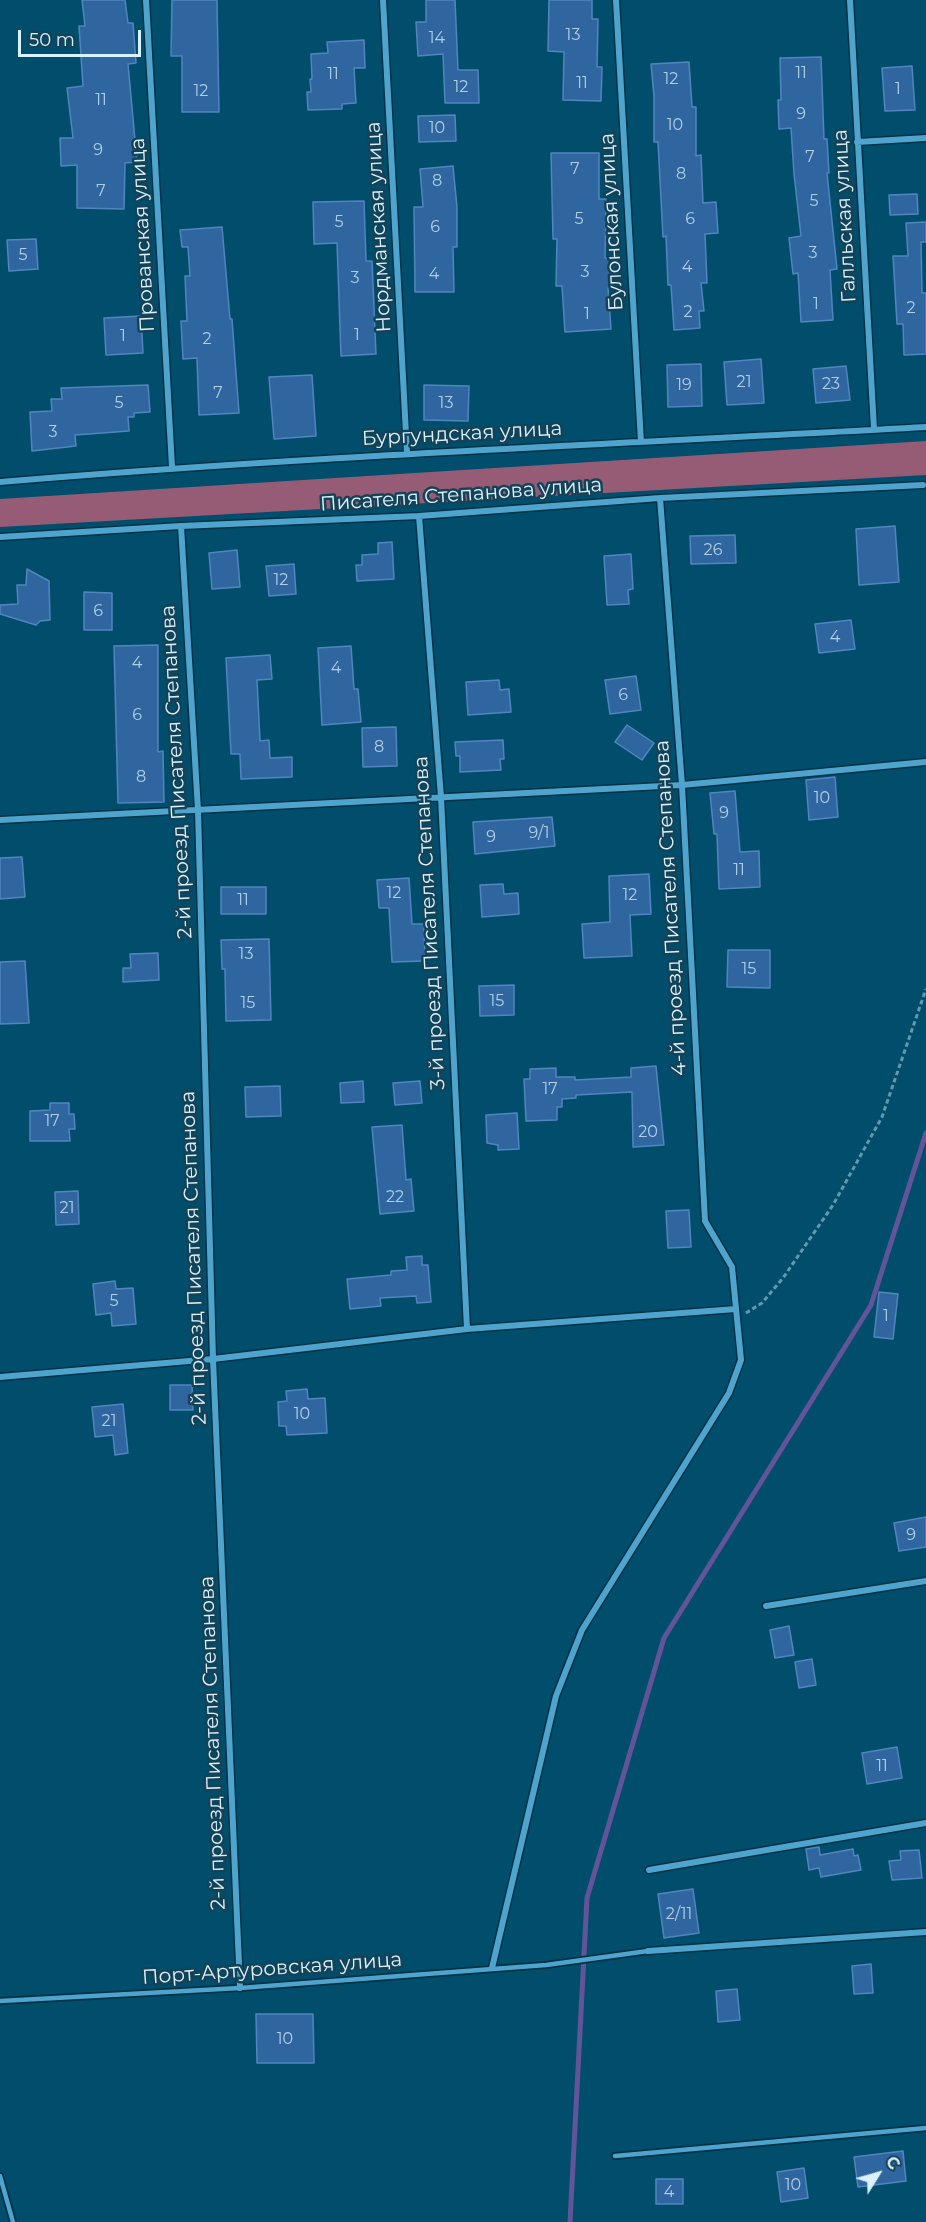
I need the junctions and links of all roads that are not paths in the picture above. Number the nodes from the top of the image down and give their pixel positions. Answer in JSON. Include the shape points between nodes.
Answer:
{"nodes":[{"id":1,"x":146,"y":0,"type":"edge"},
{"id":2,"x":383,"y":0,"type":"edge"},
{"id":3,"x":616,"y":0,"type":"edge"},
{"id":4,"x":850,"y":0,"type":"edge"},
{"id":5,"x":926,"y":138,"type":"edge"},
{"id":6,"x":857,"y":142,"type":"junction"},
{"id":7,"x":926,"y":427,"type":"edge"},
{"id":8,"x":874,"y":429,"type":"junction"},
{"id":9,"x":641,"y":442,"type":"junction"},
{"id":10,"x":407,"y":453,"type":"junction"},
{"id":11,"x":172,"y":467,"type":"junction"},
{"id":12,"x":0,"y":482,"type":"edge"},
{"id":13,"x":923,"y":485,"type":"dead end"},
{"id":14,"x":660,"y":498,"type":"junction"},
{"id":15,"x":419,"y":516,"type":"junction"},
{"id":16,"x":181,"y":526,"type":"junction"},
{"id":17,"x":0,"y":537,"type":"edge"},
{"id":18,"x":926,"y":762,"type":"edge"},
{"id":19,"x":682,"y":784,"type":"junction"},
{"id":20,"x":441,"y":797,"type":"junction"},
{"id":21,"x":198,"y":810,"type":"junction"},
{"id":22,"x":0,"y":820,"type":"edge"},
{"id":23,"x":736,"y":1309,"type":"junction"},
{"id":24,"x":467,"y":1329,"type":"junction"},
{"id":25,"x":213,"y":1359,"type":"junction"},
{"id":26,"x":0,"y":1377,"type":"edge"},
{"id":27,"x":926,"y":1581,"type":"edge"},
{"id":28,"x":766,"y":1606,"type":"dead end"},
{"id":29,"x":926,"y":1823,"type":"edge"},
{"id":30,"x":649,"y":1870,"type":"dead end"},
{"id":31,"x":926,"y":1932,"type":"edge"},
{"id":32,"x":648,"y":1952,"type":"joint"},
{"id":33,"x":492,"y":1968,"type":"junction"},
{"id":34,"x":240,"y":1988,"type":"junction"},
{"id":35,"x":0,"y":2001,"type":"edge"},
{"id":36,"x":926,"y":2128,"type":"edge"},
{"id":37,"x":615,"y":2156,"type":"dead end"},
{"id":38,"x":0,"y":2176,"type":"edge"},
{"id":39,"x":13,"y":2222,"type":"edge"}],
"edges":[{"from":1,"to":11,"type":"street","name":"Прованская улица"},
{"from":2,"to":10,"type":"street","name":"Нордманская улица"},
{"from":3,"to":9,"type":"street","name":"Булонская улица"},
{"from":4,"to":6,"type":"street","name":"Галльская улица"},
{"from":5,"to":6,"type":"street"},
{"from":6,"to":8,"type":"street","name":"Галльская улица"},
{"from":7,"to":8,"type":"street","name":"Бургундская улица"},
{"from":8,"to":9,"type":"street","name":"Бургундская улица"},
{"from":9,"to":10,"type":"street","name":"Бургундская улица"},
{"from":10,"to":11,"type":"street","name":"Бургундская улица"},
{"from":11,"to":12,"type":"street","name":"Бургундская улица"},
{"from":13,"to":14,"type":"street","name":"Писателя Степанова улица"},
{"from":14,"to":15,"type":"street","name":"Писателя Степанова улица"},
{"from":14,"to":19,"type":"street","name":"4-й проезд Писателя Степанова"},
{"from":15,"to":16,"type":"street","name":"Писателя Степанова улица"},
{"from":15,"to":20,"type":"street","name":"3-й проезд Писателя Степанова"},
{"from":16,"to":17,"type":"street","name":"Писателя Степанова улица"},
{"from":16,"to":21,"type":"street","name":"2-й проезд Писателя Степанова"},
{"from":18,"to":19,"type":"street"},
{"from":19,"to":20,"type":"street"},
{"from":19,"to":23,"type":"street","name":"4-й проезд Писателя Степанова","via":[[705,1221],[732,1267]]},
{"from":20,"to":21,"type":"street"},
{"from":20,"to":24,"type":"street","name":"3-й проезд Писателя Степанова"},
{"from":21,"to":22,"type":"street"},
{"from":21,"to":25,"type":"street","name":"2-й проезд Писателя Степанова"},
{"from":23,"to":24,"type":"street"},
{"from":23,"to":33,"type":"street","via":[[741,1360],[729,1393],[582,1630],[556,1696]]},
{"from":24,"to":25,"type":"street"},
{"from":25,"to":26,"type":"street"},
{"from":25,"to":34,"type":"street","name":"2-й проезд Писателя Степанова"},
{"from":27,"to":28,"type":"street"},
{"from":29,"to":30,"type":"street"},
{"from":31,"to":32,"type":"street"},
{"from":32,"to":33,"type":"lane","name":"Порт-Артуровская улица"},
{"from":33,"to":34,"type":"lane","name":"Порт-Артуровская улица"},
{"from":34,"to":35,"type":"lane","name":"Порт-Артуровская улица"},
{"from":36,"to":37,"type":"lane"},
{"from":38,"to":39,"type":"lane"}]}
